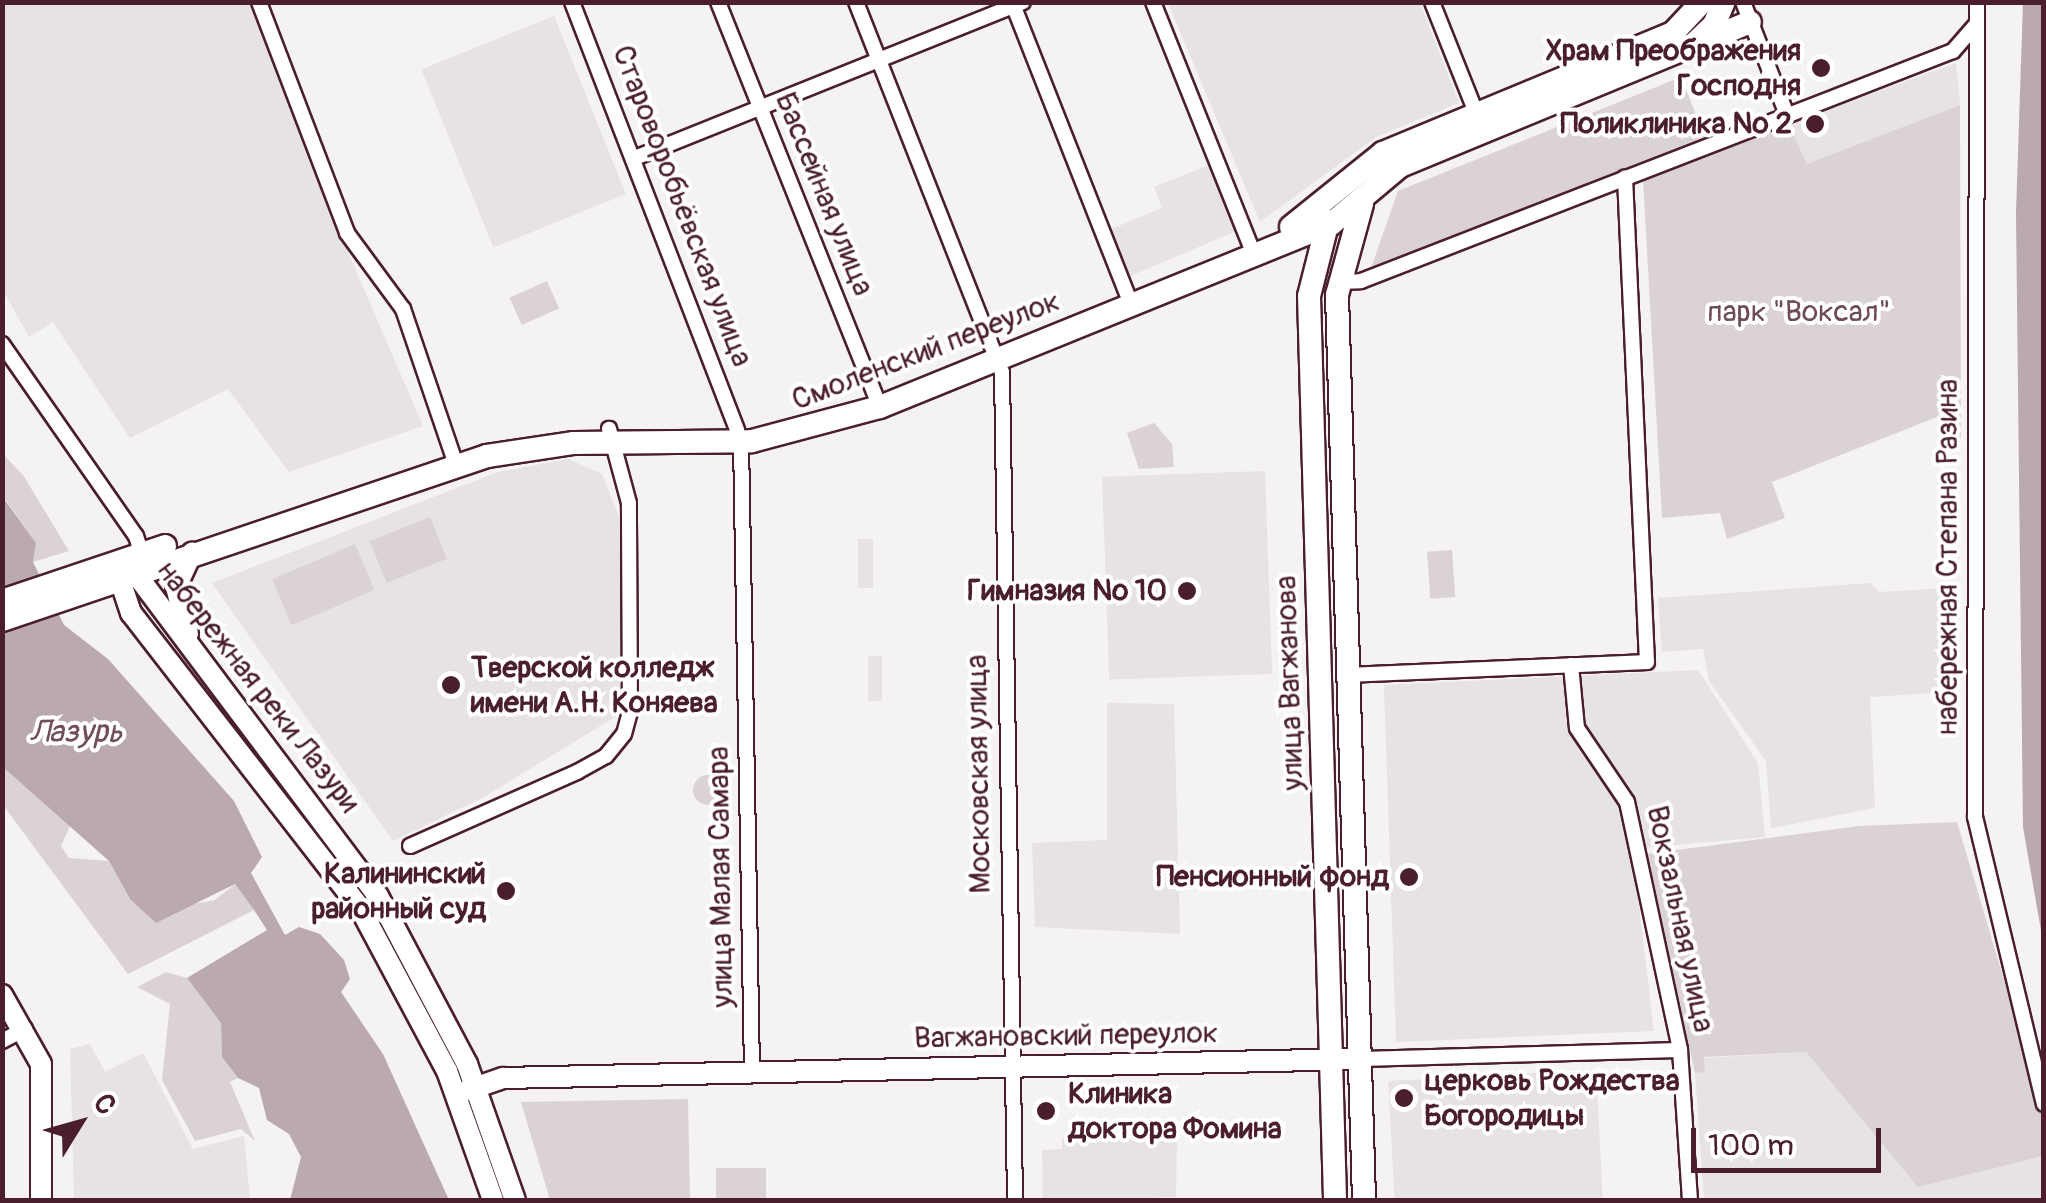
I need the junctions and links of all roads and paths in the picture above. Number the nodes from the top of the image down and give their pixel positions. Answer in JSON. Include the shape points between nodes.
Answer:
{"nodes":[{"id":1,"x":259,"y":2,"type":"edge"},
{"id":2,"x":572,"y":2,"type":"edge"},
{"id":3,"x":718,"y":2,"type":"edge"},
{"id":4,"x":856,"y":2,"type":"edge"},
{"id":5,"x":1153,"y":2,"type":"edge"},
{"id":6,"x":1432,"y":2,"type":"edge"},
{"id":7,"x":1702,"y":2,"type":"edge"},
{"id":8,"x":1724,"y":2,"type":"edge"},
{"id":9,"x":1968,"y":2,"type":"edge"},
{"id":10,"x":1977,"y":2,"type":"edge"},
{"id":11,"x":1016,"y":4,"type":"edge"},
{"id":12,"x":1746,"y":12,"type":"edge"},
{"id":13,"x":1976,"y":22,"type":"junction"},
{"id":14,"x":1688,"y":48,"type":"junction"},
{"id":15,"x":880,"y":60,"type":"junction"},
{"id":16,"x":760,"y":108,"type":"junction"},
{"id":17,"x":1475,"y":112,"type":"junction"},
{"id":18,"x":1788,"y":115,"type":"junction"},
{"id":19,"x":635,"y":158,"type":"junction"},
{"id":20,"x":1625,"y":177,"type":"junction"},
{"id":21,"x":1361,"y":184,"type":"junction"},
{"id":22,"x":1315,"y":237,"type":"junction"},
{"id":23,"x":1264,"y":242,"type":"junction"},
{"id":24,"x":1310,"y":277,"type":"junction"},
{"id":25,"x":1338,"y":288,"type":"junction"},
{"id":26,"x":1128,"y":294,"type":"junction"},
{"id":27,"x":2,"y":344,"type":"edge"},
{"id":28,"x":996,"y":354,"type":"junction"},
{"id":29,"x":878,"y":402,"type":"junction"},
{"id":30,"x":610,"y":435,"type":"junction"},
{"id":31,"x":739,"y":436,"type":"junction"},
{"id":32,"x":454,"y":458,"type":"junction"},
{"id":33,"x":192,"y":552,"type":"junction"},
{"id":34,"x":127,"y":569,"type":"junction"},
{"id":35,"x":82,"y":584,"type":"junction"},
{"id":36,"x":2,"y":601,"type":"edge"},
{"id":37,"x":2,"y":620,"type":"edge"},
{"id":38,"x":190,"y":646,"type":"junction"},
{"id":39,"x":169,"y":661,"type":"junction"},
{"id":40,"x":1572,"y":666,"type":"junction"},
{"id":41,"x":1348,"y":675,"type":"junction"},
{"id":42,"x":410,"y":846,"type":"dead end"},
{"id":43,"x":2,"y":995,"type":"edge"},
{"id":44,"x":25,"y":1029,"type":"junction"},
{"id":45,"x":2,"y":1041,"type":"edge"},
{"id":46,"x":1680,"y":1050,"type":"junction"},
{"id":47,"x":1331,"y":1060,"type":"junction"},
{"id":48,"x":1360,"y":1060,"type":"junction"},
{"id":49,"x":1012,"y":1067,"type":"junction"},
{"id":50,"x":752,"y":1072,"type":"junction"},
{"id":51,"x":466,"y":1091,"type":"junction"},
{"id":52,"x":2044,"y":1104,"type":"edge"},
{"id":53,"x":42,"y":1200,"type":"edge"},
{"id":54,"x":493,"y":1200,"type":"edge"},
{"id":55,"x":515,"y":1200,"type":"edge"},
{"id":56,"x":1015,"y":1200,"type":"edge"},
{"id":57,"x":1335,"y":1200,"type":"edge"},
{"id":58,"x":1364,"y":1200,"type":"edge"},
{"id":59,"x":1690,"y":1200,"type":"edge"}],
"edges":[{"from":1,"to":32,"type":"street","via":[[347,232],[403,309]]},
{"from":2,"to":19,"type":"street","name":"Староворобьёвская улица"},
{"from":3,"to":16,"type":"street","name":"Бассейная улица"},
{"from":4,"to":15,"type":"street"},
{"from":5,"to":23,"type":"street","via":[[1200,121]]},
{"from":6,"to":17,"type":"street"},
{"from":7,"to":17,"type":"main road","name":"Смоленский переулок","via":[[1674,33]]},
{"from":8,"to":14,"type":"main road","name":"Смоленский переулок","via":[[1710,30]]},
{"from":9,"to":13,"type":"street"},
{"from":10,"to":13,"type":"street","name":"набережная Степана Разина"},
{"from":11,"to":15,"type":"street"},
{"from":11,"to":26,"type":"street"},
{"from":12,"to":14,"type":"main road"},
{"from":12,"to":18,"type":"street"},
{"from":13,"to":18,"type":"street","via":[[1952,51]]},
{"from":13,"to":52,"type":"street","name":"набережная Степана Разина","via":[[1976,817]]},
{"from":14,"to":21,"type":"main road","name":"Смоленский переулок"},
{"from":15,"to":16,"type":"street"},
{"from":15,"to":28,"type":"street"},
{"from":16,"to":19,"type":"street"},
{"from":16,"to":29,"type":"street","name":"Бассейная улица"},
{"from":17,"to":21,"type":"main road","name":"Смоленский переулок","via":[[1383,154]]},
{"from":18,"to":20,"type":"street"},
{"from":19,"to":31,"type":"street","name":"Староворобьёвская улица"},
{"from":20,"to":25,"type":"street"},
{"from":20,"to":40,"type":"street","via":[[1647,662]]},
{"from":21,"to":22,"type":"main road","name":"улица Вагжанова"},
{"from":21,"to":23,"type":"main road","name":"Смоленский переулок"},
{"from":21,"to":25,"type":"main road","name":"улица Вагжанова"},
{"from":22,"to":23,"type":"main road","name":"Смоленский переулок"},
{"from":22,"to":24,"type":"main road","name":"улица Вагжанова"},
{"from":22,"to":25,"type":"main road"},
{"from":23,"to":24,"type":"main road","via":[[1298,257]]},
{"from":23,"to":26,"type":"main road","name":"Смоленский переулок"},
{"from":23,"to":28,"type":"main road","name":"Смоленский переулок"},
{"from":24,"to":47,"type":"main road","name":"улица Вагжанова"},
{"from":25,"to":41,"type":"main road","name":"улица Вагжанова"},
{"from":26,"to":28,"type":"main road","name":"Смоленский переулок"},
{"from":27,"to":34,"type":"street","via":[[136,536]]},
{"from":28,"to":29,"type":"main road","name":"Смоленский переулок"},
{"from":28,"to":49,"type":"street","name":"Московская улица"},
{"from":29,"to":31,"type":"main road","name":"Смоленский переулок"},
{"from":30,"to":31,"type":"main road","name":"Смоленский переулок"},
{"from":30,"to":32,"type":"main road","name":"Смоленский переулок","via":[[534,434]]},
{"from":30,"to":42,"type":"street","via":[[629,503],[630,711],[624,734],[606,756],[578,772]]},
{"from":31,"to":50,"type":"street","name":"улица Малая Самара"},
{"from":32,"to":33,"type":"main road","name":"Смоленский переулок"},
{"from":32,"to":34,"type":"main road","name":"Смоленский переулок"},
{"from":33,"to":34,"type":"main road","name":"Смоленский переулок"},
{"from":33,"to":38,"type":"main road","via":[[176,596]]},
{"from":34,"to":35,"type":"main road","name":"Смоленский переулок"},
{"from":34,"to":38,"type":"main road","name":"набережная реки Лазури"},
{"from":34,"to":39,"type":"main road","name":"набережная реки Лазури"},
{"from":35,"to":36,"type":"main road"},
{"from":35,"to":37,"type":"main road"},
{"from":38,"to":39,"type":"main road","via":[[172,643]]},
{"from":38,"to":51,"type":"main road","name":"набережная реки Лазури","via":[[370,882]]},
{"from":39,"to":51,"type":"main road","name":"набережная реки Лазури","via":[[341,878]]},
{"from":40,"to":41,"type":"street"},
{"from":40,"to":46,"type":"street","name":"Вокзальная улица","via":[[1580,736],[1628,802]]},
{"from":41,"to":48,"type":"main road","name":"улица Вагжанова"},
{"from":43,"to":44,"type":"main road"},
{"from":44,"to":45,"type":"street"},
{"from":44,"to":53,"type":"main road","via":[[42,1074]]},
{"from":46,"to":48,"type":"street","name":"Вагжановский переулок"},
{"from":46,"to":59,"type":"street","name":"Вокзальная улица"},
{"from":47,"to":48,"type":"main road","name":"Вагжановский переулок"},
{"from":47,"to":49,"type":"main road","name":"Вагжановский переулок"},
{"from":47,"to":57,"type":"main road","name":"улица Вагжанова"},
{"from":48,"to":58,"type":"main road","name":"улица Вагжанова"},
{"from":49,"to":50,"type":"main road","name":"Вагжановский переулок"},
{"from":49,"to":56,"type":"street","name":"Московская улица"},
{"from":50,"to":51,"type":"main road","name":"Вагжановский переулок","via":[[503,1078]]},
{"from":51,"to":54,"type":"main road","name":"набережная реки Лазури"},
{"from":51,"to":55,"type":"main road","name":"набережная реки Лазури"}]}
